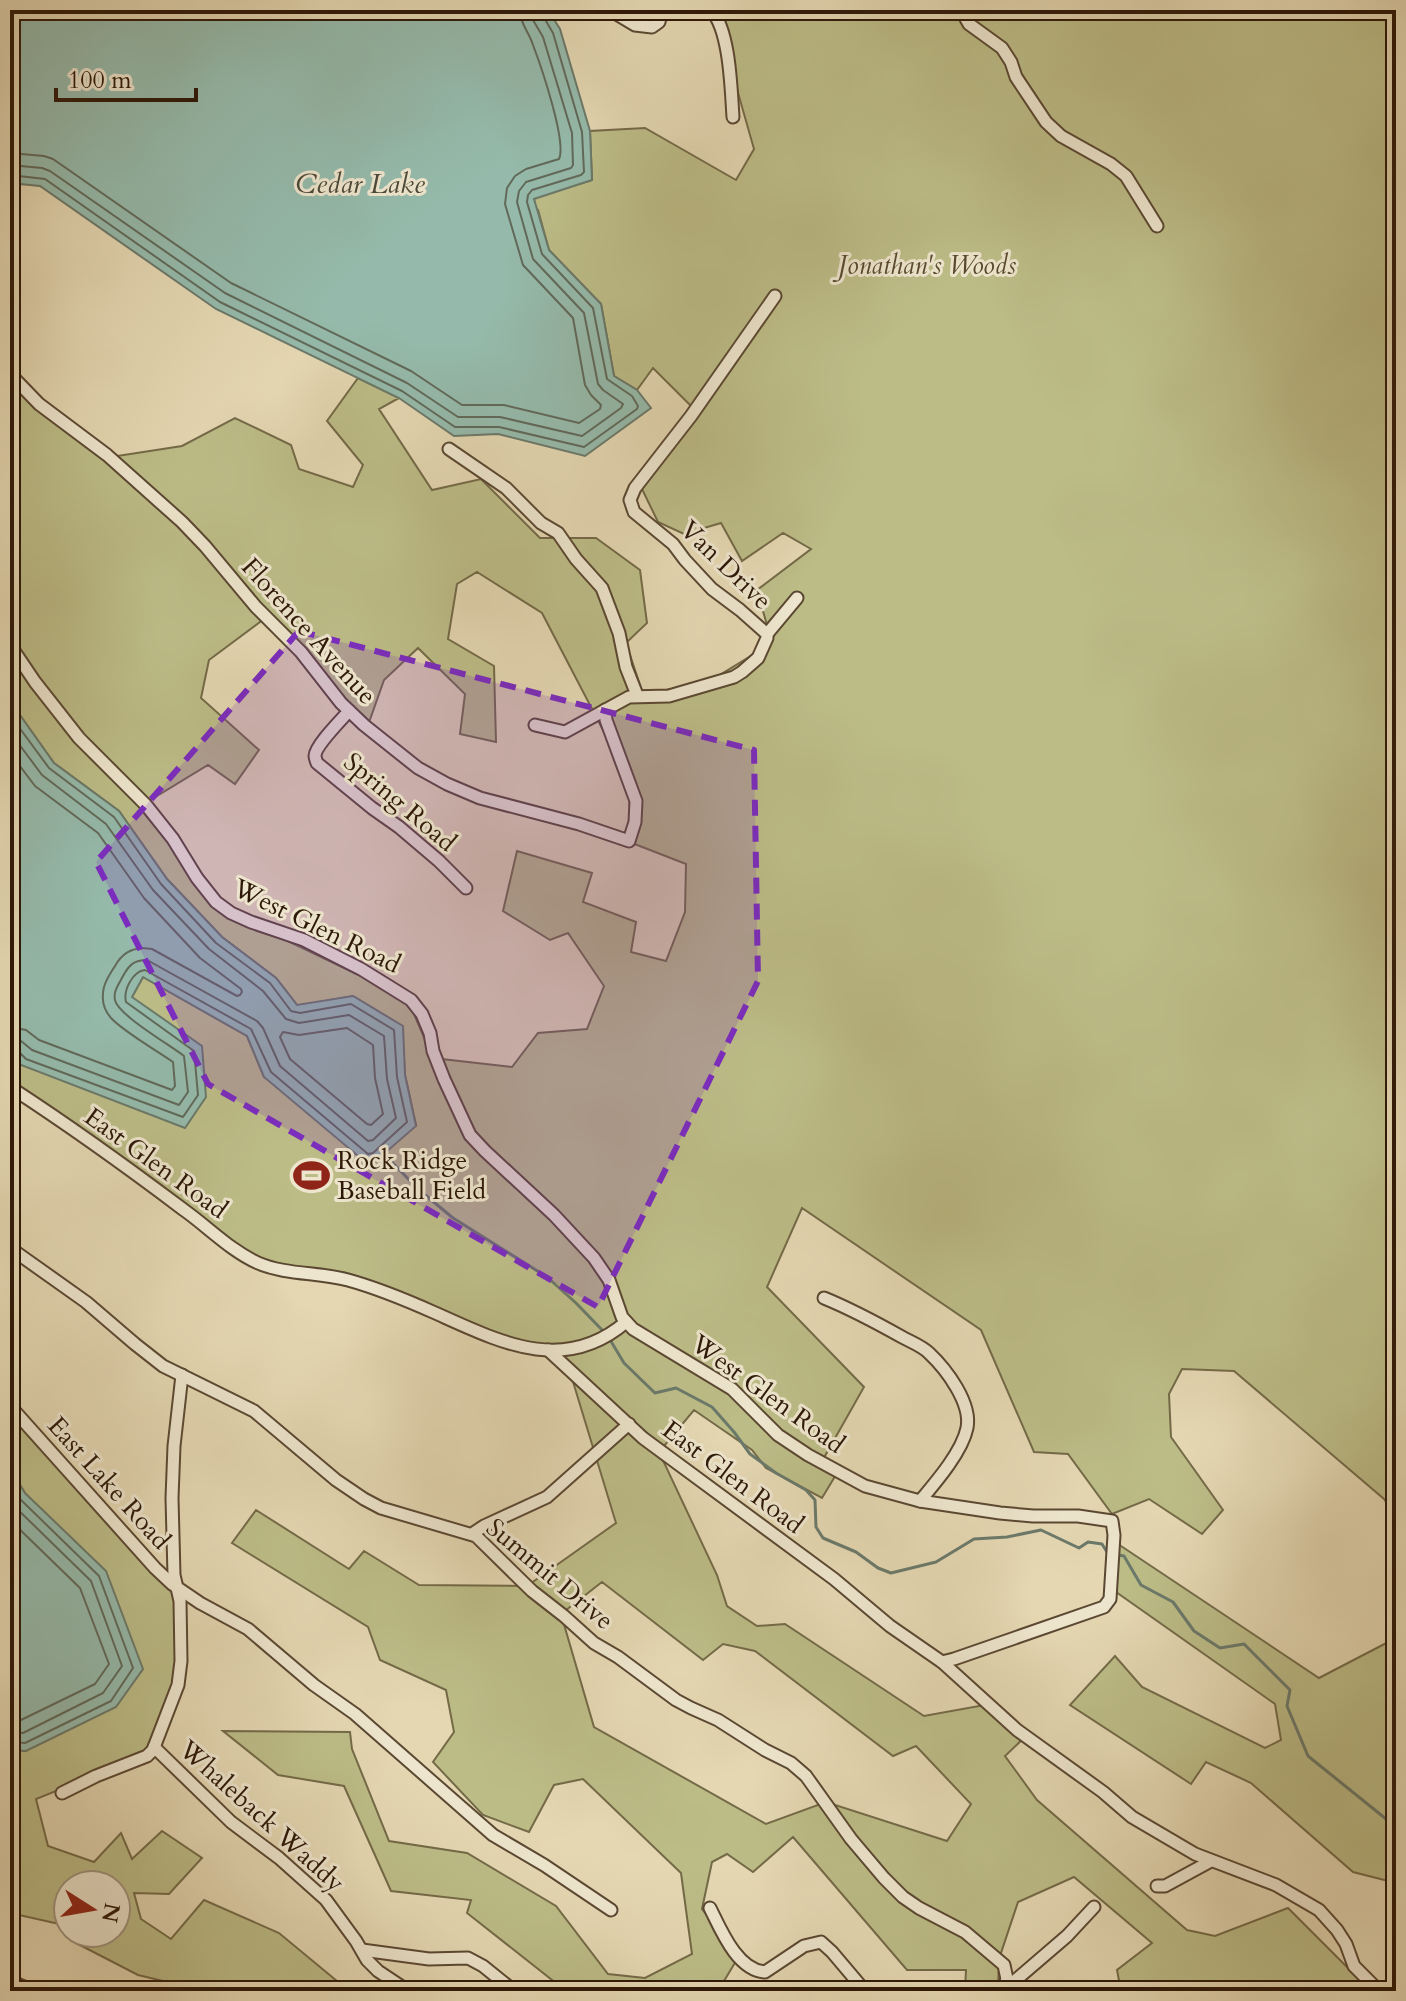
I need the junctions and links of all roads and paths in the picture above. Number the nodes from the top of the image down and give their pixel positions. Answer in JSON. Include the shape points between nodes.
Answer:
{"nodes":[{"id":1,"x":610,"y":10,"type":"edge"},
{"id":2,"x":662,"y":10,"type":"edge"},
{"id":3,"x":711,"y":10,"type":"edge"},
{"id":4,"x":961,"y":10,"type":"edge"},
{"id":5,"x":733,"y":117,"type":"dead end"},
{"id":6,"x":1157,"y":226,"type":"dead end"},
{"id":7,"x":775,"y":296,"type":"dead end"},
{"id":8,"x":10,"y":374,"type":"edge"},
{"id":9,"x":449,"y":449,"type":"dead end"},
{"id":10,"x":797,"y":598,"type":"dead end"},
{"id":11,"x":767,"y":634,"type":"junction"},
{"id":12,"x":10,"y":645,"type":"edge"},
{"id":13,"x":637,"y":695,"type":"junction"},
{"id":14,"x":605,"y":710,"type":"junction"},
{"id":15,"x":349,"y":711,"type":"junction"},
{"id":16,"x":535,"y":725,"type":"dead end"},
{"id":17,"x":466,"y":888,"type":"dead end"},
{"id":18,"x":10,"y":1087,"type":"edge"},
{"id":19,"x":10,"y":1248,"type":"edge"},
{"id":20,"x":824,"y":1298,"type":"dead end"},
{"id":21,"x":626,"y":1322,"type":"junction"},
{"id":22,"x":548,"y":1350,"type":"junction"},
{"id":23,"x":182,"y":1375,"type":"junction"},
{"id":24,"x":10,"y":1406,"type":"edge"},
{"id":25,"x":629,"y":1424,"type":"junction"},
{"id":26,"x":920,"y":1501,"type":"junction"},
{"id":27,"x":472,"y":1534,"type":"junction"},
{"id":28,"x":177,"y":1587,"type":"junction"},
{"id":29,"x":942,"y":1662,"type":"junction"},
{"id":30,"x":154,"y":1747,"type":"junction"},
{"id":31,"x":62,"y":1793,"type":"dead end"},
{"id":32,"x":1211,"y":1861,"type":"junction"},
{"id":33,"x":1157,"y":1886,"type":"dead end"},
{"id":34,"x":1094,"y":1907,"type":"dead end"},
{"id":35,"x":710,"y":1908,"type":"dead end"},
{"id":36,"x":611,"y":1910,"type":"dead end"},
{"id":37,"x":362,"y":1950,"type":"junction"},
{"id":38,"x":10,"y":1981,"type":"edge"},
{"id":39,"x":33,"y":1991,"type":"edge"},
{"id":40,"x":408,"y":1991,"type":"edge"},
{"id":41,"x":514,"y":1991,"type":"edge"},
{"id":42,"x":865,"y":1991,"type":"edge"},
{"id":43,"x":1003,"y":1991,"type":"edge"},
{"id":44,"x":1379,"y":1991,"type":"edge"}],
"edges":[{"from":1,"to":2,"type":"street","via":[[635,25],[652,27]]},
{"from":3,"to":5,"type":"street","via":[[727,55]]},
{"from":4,"to":6,"type":"street","via":[[969,24],[1002,48],[1046,122],[1126,176]]},
{"from":7,"to":11,"type":"street","name":"Van Drive","via":[[630,500],[712,589]]},
{"from":8,"to":15,"type":"street","name":"Florence Avenue","via":[[182,522]]},
{"from":9,"to":13,"type":"street","via":[[558,533],[602,588]]},
{"from":10,"to":11,"type":"street"},
{"from":11,"to":13,"type":"street","name":"Van Drive","via":[[758,658],[734,677],[669,696]]},
{"from":12,"to":21,"type":"street","name":"West Glen Road","via":[[79,738],[146,805],[216,902],[251,922],[304,940],[411,1000],[422,1014],[470,1135],[594,1258]]},
{"from":13,"to":14,"type":"street","name":"Van Drive"},
{"from":14,"to":15,"type":"street","name":"Florence Avenue","via":[[636,801],[629,841],[447,784],[418,768]]},
{"from":14,"to":16,"type":"street","name":"Van Drive","via":[[565,732]]},
{"from":15,"to":17,"type":"street","name":"Spring Road","via":[[316,751],[317,763]]},
{"from":18,"to":22,"type":"street","name":"East Glen Road","via":[[258,1263],[349,1280],[491,1338]]},
{"from":19,"to":23,"type":"street","name":"Summit Drive","via":[[163,1366]]},
{"from":20,"to":26,"type":"street","via":[[928,1351],[966,1405],[964,1439]]},
{"from":21,"to":22,"type":"street","via":[[603,1339]]},
{"from":21,"to":26,"type":"street","name":"West Glen Road","via":[[732,1389],[778,1435],[808,1455],[865,1486]]},
{"from":22,"to":25,"type":"street","name":"East Glen Road"},
{"from":23,"to":27,"type":"street","name":"Summit Drive","via":[[254,1411],[364,1499]]},
{"from":23,"to":28,"type":"street","via":[[172,1498]]},
{"from":24,"to":28,"type":"street","name":"East Lake Road"},
{"from":25,"to":27,"type":"street","via":[[547,1497]]},
{"from":25,"to":29,"type":"street","name":"East Glen Road"},
{"from":26,"to":29,"type":"street","name":"West Glen Road","via":[[1112,1521],[1110,1599],[1104,1607]]},
{"from":27,"to":43,"type":"street","name":"Summit Drive","via":[[594,1643],[676,1700],[798,1769],[903,1897],[965,1932],[1004,1965]]},
{"from":28,"to":30,"type":"street","via":[[178,1685]]},
{"from":28,"to":36,"type":"street","name":"East Lake Road","via":[[248,1629],[493,1835]]},
{"from":29,"to":32,"type":"street","name":"East Glen Road","via":[[1017,1730],[1132,1817]]},
{"from":30,"to":31,"type":"street","via":[[147,1756]]},
{"from":30,"to":37,"type":"street","name":"Whaleback Waddy","via":[[231,1822],[326,1900]]},
{"from":32,"to":33,"type":"street"},
{"from":32,"to":44,"type":"street","name":"East Glen Road","via":[[1276,1885],[1319,1910],[1346,1944],[1354,1966]]},
{"from":34,"to":43,"type":"street"},
{"from":35,"to":42,"type":"street","via":[[726,1942],[753,1969],[765,1972],[804,1946],[821,1942]]},
{"from":37,"to":40,"type":"street","via":[[378,1971]]},
{"from":37,"to":41,"type":"street","via":[[468,1958]]},
{"from":38,"to":39,"type":"street"}]}
